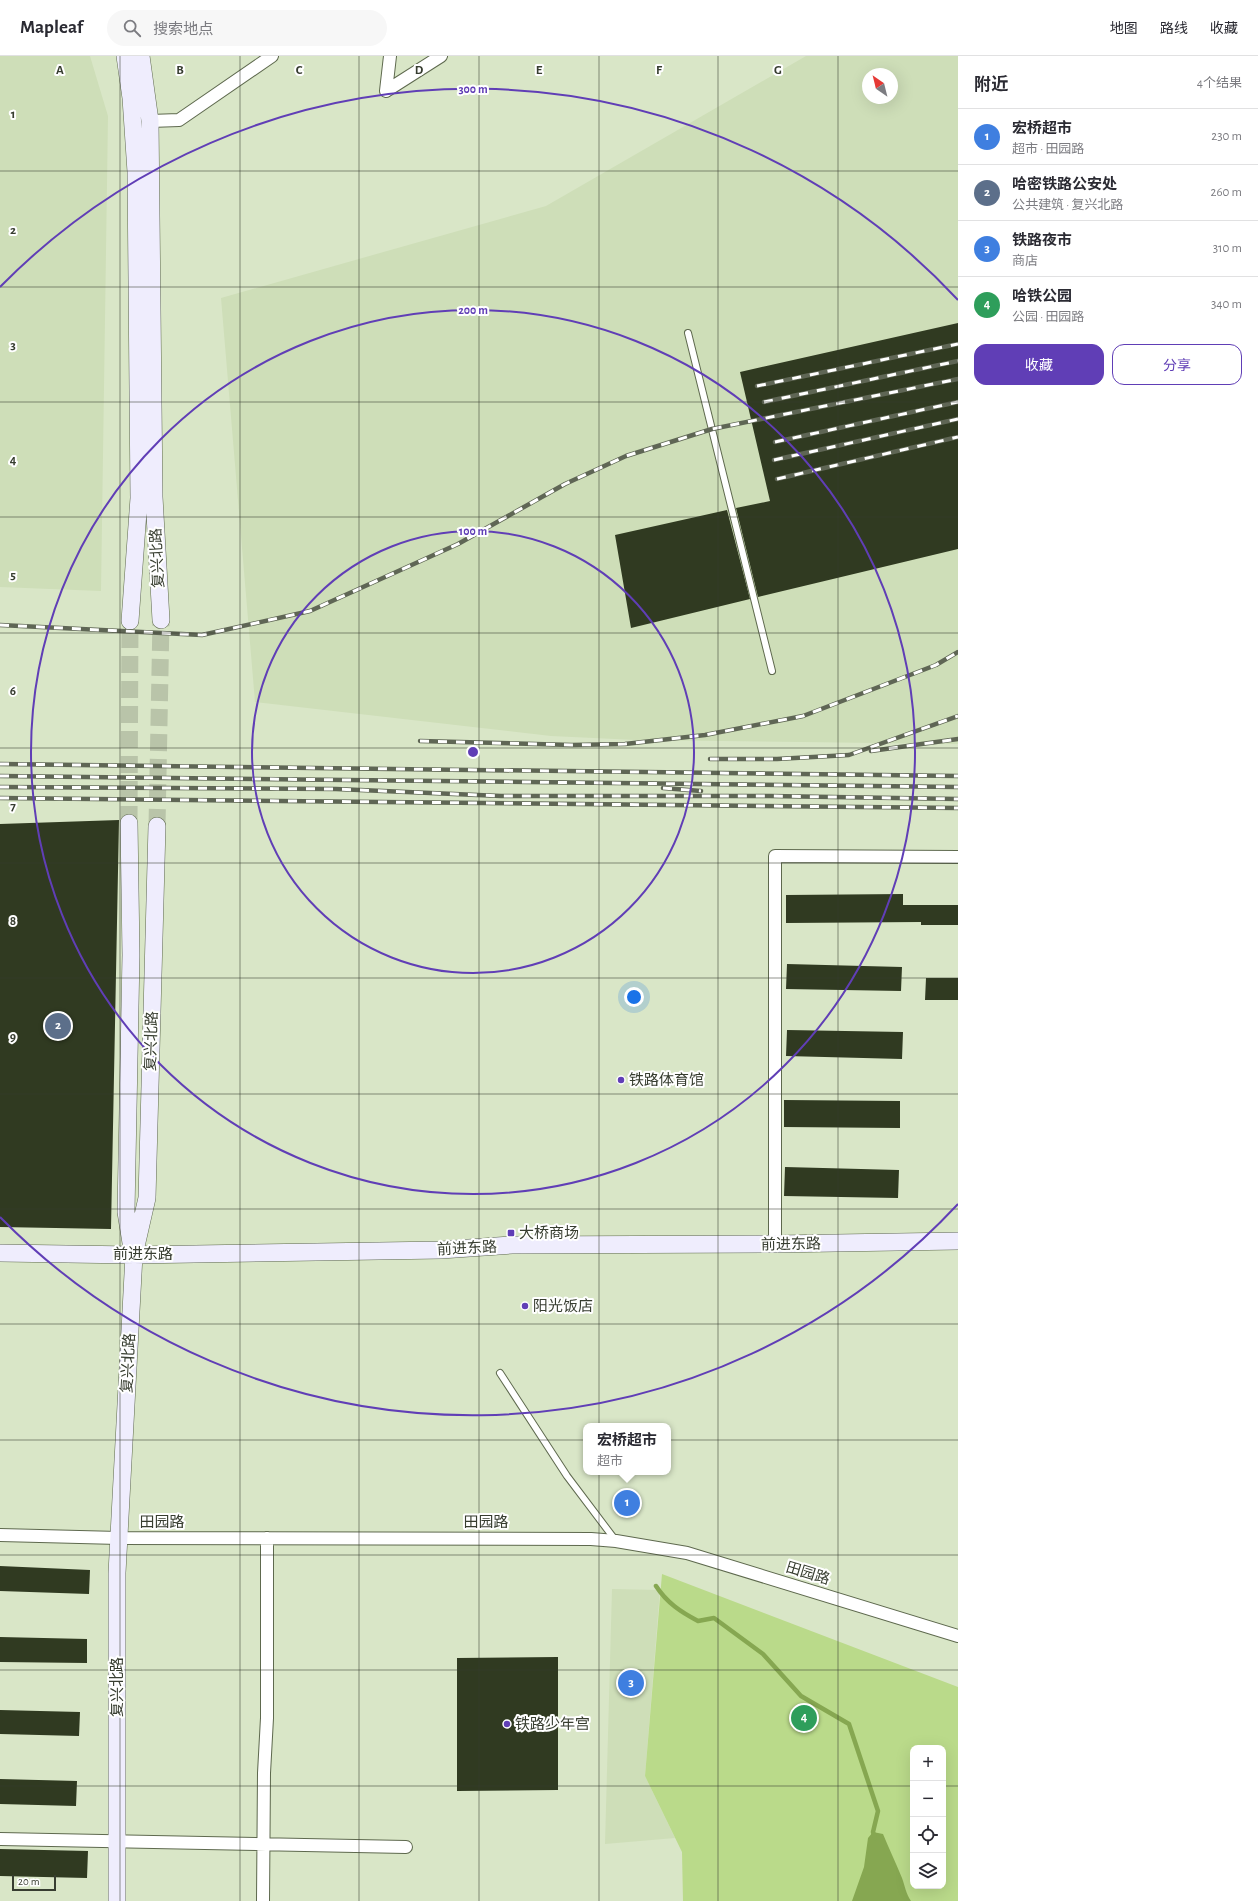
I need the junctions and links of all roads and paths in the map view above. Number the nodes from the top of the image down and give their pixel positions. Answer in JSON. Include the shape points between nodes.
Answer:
{"nodes":[{"id":1,"x":125,"y":56,"type":"edge"},
{"id":2,"x":142,"y":56,"type":"edge"},
{"id":3,"x":272,"y":56,"type":"edge"},
{"id":4,"x":390,"y":56,"type":"edge"},
{"id":5,"x":441,"y":56,"type":"edge"},
{"id":6,"x":150,"y":121,"type":"junction"},
{"id":7,"x":688,"y":333,"type":"dead end"},
{"id":8,"x":130,"y":620,"type":"tunnel mouth"},
{"id":9,"x":161,"y":620,"type":"tunnel mouth"},
{"id":10,"x":772,"y":671,"type":"dead end"},
{"id":11,"x":129,"y":824,"type":"tunnel mouth"},
{"id":12,"x":157,"y":826,"type":"tunnel mouth"},
{"id":13,"x":958,"y":857,"type":"edge"},
{"id":14,"x":958,"y":1241,"type":"edge"},
{"id":15,"x":775,"y":1244,"type":"junction"},
{"id":16,"x":0,"y":1253,"type":"edge"},
{"id":17,"x":134,"y":1255,"type":"junction"},
{"id":18,"x":500,"y":1373,"type":"dead end"},
{"id":19,"x":0,"y":1535,"type":"edge"},
{"id":20,"x":119,"y":1538,"type":"junction"},
{"id":21,"x":267,"y":1538,"type":"junction"},
{"id":22,"x":616,"y":1541,"type":"junction"},
{"id":23,"x":958,"y":1636,"type":"edge"},
{"id":24,"x":0,"y":1839,"type":"edge"},
{"id":25,"x":117,"y":1841,"type":"junction"},
{"id":26,"x":262,"y":1844,"type":"junction"},
{"id":27,"x":406,"y":1847,"type":"dead end"},
{"id":28,"x":117,"y":1901,"type":"edge"},
{"id":29,"x":263,"y":1901,"type":"edge"}],
"edges":[{"from":1,"to":8,"type":"street","via":[[131,98],[136,172],[139,498]]},
{"from":2,"to":6,"type":"street","name":"复兴北路"},
{"from":3,"to":6,"type":"street","via":[[179,120]]},
{"from":4,"to":5,"type":"street","via":[[386,91]]},
{"from":6,"to":9,"type":"street","name":"复兴北路","via":[[154,497]]},
{"from":7,"to":10,"type":"lane"},
{"from":11,"to":17,"type":"street","via":[[131,955],[126,1212]]},
{"from":12,"to":17,"type":"street","name":"复兴北路","via":[[147,1198]]},
{"from":13,"to":15,"type":"street","via":[[775,856]]},
{"from":14,"to":15,"type":"street","name":"前进东路"},
{"from":15,"to":17,"type":"street","name":"前进东路","via":[[512,1245],[441,1250]]},
{"from":16,"to":17,"type":"street","name":"前进东路"},
{"from":17,"to":20,"type":"street","name":"复兴北路"},
{"from":18,"to":22,"type":"lane","via":[[567,1476]]},
{"from":19,"to":20,"type":"street","name":"田园路"},
{"from":20,"to":21,"type":"street","name":"田园路"},
{"from":20,"to":25,"type":"street","name":"复兴北路"},
{"from":21,"to":22,"type":"street","name":"田园路"},
{"from":21,"to":26,"type":"street","via":[[267,1718]]},
{"from":22,"to":23,"type":"street","name":"田园路","via":[[687,1553]]},
{"from":24,"to":25,"type":"street"},
{"from":25,"to":26,"type":"street"},
{"from":25,"to":28,"type":"street","name":"复兴北路"},
{"from":26,"to":27,"type":"street"},
{"from":26,"to":29,"type":"street"}]}
